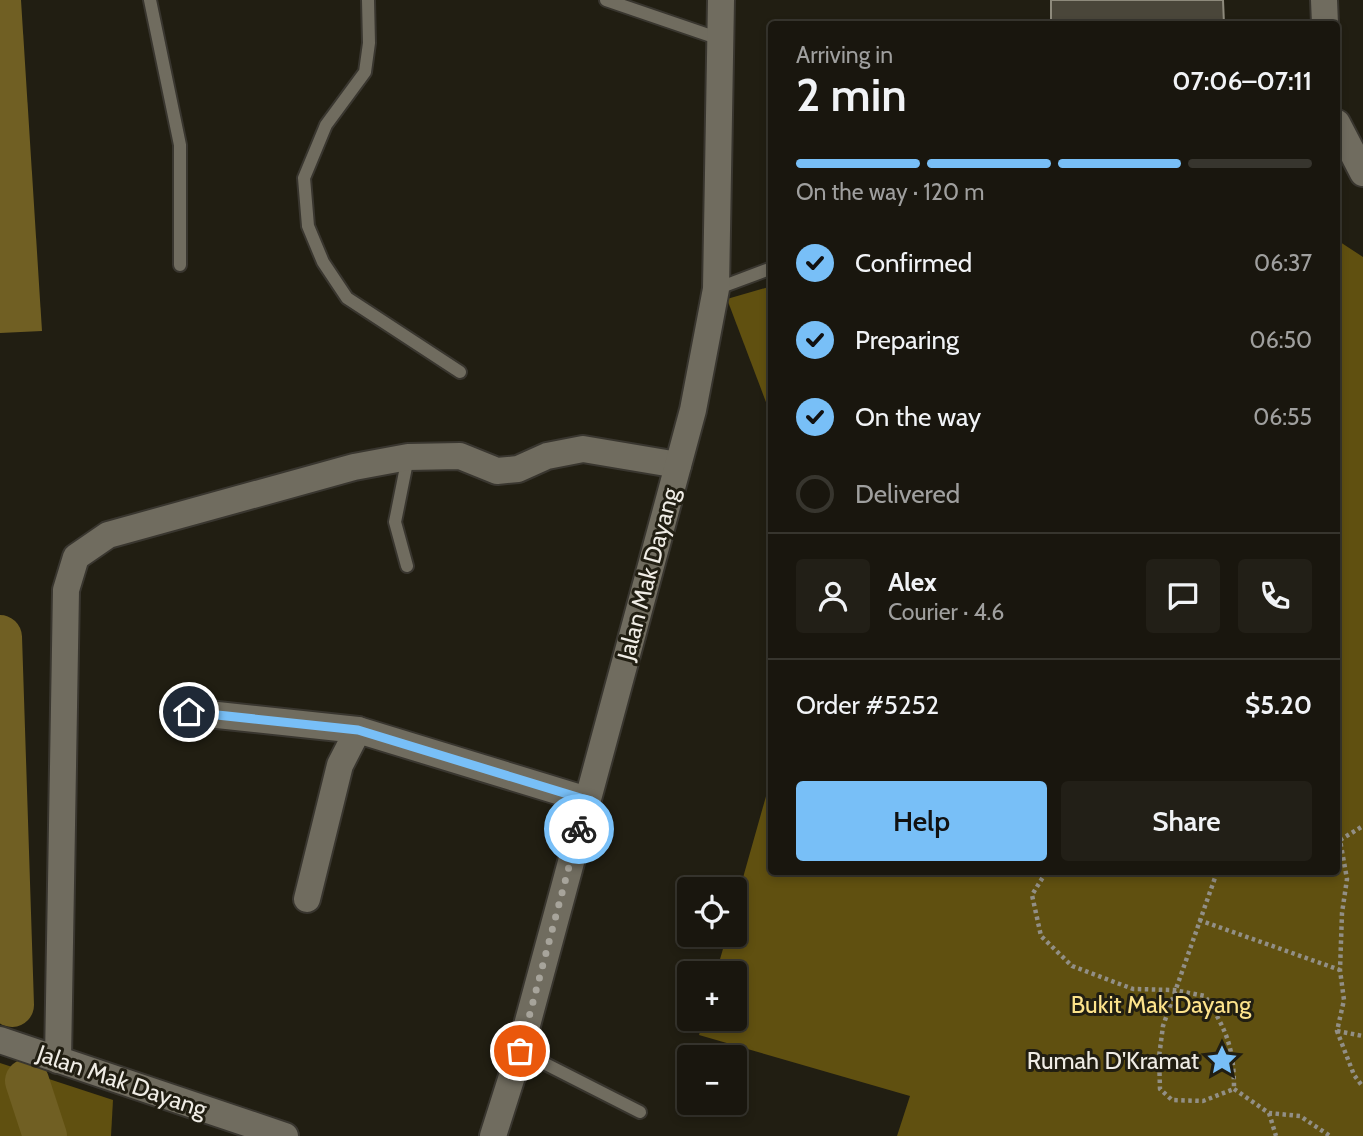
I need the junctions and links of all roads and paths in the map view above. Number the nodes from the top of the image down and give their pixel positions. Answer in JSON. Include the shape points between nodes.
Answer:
{"nodes":[{"id":1,"x":150,"y":0,"type":"edge"},
{"id":2,"x":368,"y":0,"type":"edge"},
{"id":3,"x":606,"y":0,"type":"edge"},
{"id":4,"x":721,"y":0,"type":"edge"},
{"id":5,"x":1324,"y":0,"type":"edge"},
{"id":6,"x":1325,"y":21,"type":"edge"},
{"id":7,"x":720,"y":39,"type":"junction"},
{"id":8,"x":1340,"y":129,"type":"edge"},
{"id":9,"x":1363,"y":173,"type":"edge"},
{"id":10,"x":180,"y":265,"type":"dead end"},
{"id":11,"x":768,"y":270,"type":"edge"},
{"id":12,"x":716,"y":289,"type":"junction"},
{"id":13,"x":460,"y":372,"type":"dead end"},
{"id":14,"x":408,"y":457,"type":"junction"},
{"id":15,"x":678,"y":465,"type":"junction"},
{"id":16,"x":407,"y":566,"type":"dead end"},
{"id":17,"x":189,"y":712,"type":"dead end"},
{"id":18,"x":358,"y":730,"type":"junction"},
{"id":19,"x":587,"y":800,"type":"junction"},
{"id":20,"x":1363,"y":826,"type":"edge"},
{"id":21,"x":1340,"y":838,"type":"edge"},
{"id":22,"x":1340,"y":848,"type":"edge"},
{"id":23,"x":1044,"y":875,"type":"edge"},
{"id":24,"x":1216,"y":875,"type":"edge"},
{"id":25,"x":307,"y":899,"type":"dead end"},
{"id":26,"x":1199,"y":920,"type":"junction"},
{"id":27,"x":1340,"y":970,"type":"junction"},
{"id":28,"x":1174,"y":990,"type":"junction"},
{"id":29,"x":1337,"y":1031,"type":"junction"},
{"id":30,"x":1363,"y":1036,"type":"edge"},
{"id":31,"x":0,"y":1040,"type":"edge"},
{"id":32,"x":520,"y":1051,"type":"junction"},
{"id":33,"x":58,"y":1060,"type":"junction"},
{"id":34,"x":1363,"y":1087,"type":"edge"},
{"id":35,"x":1234,"y":1089,"type":"junction"},
{"id":36,"x":640,"y":1112,"type":"dead end"},
{"id":37,"x":1269,"y":1113,"type":"junction"},
{"id":38,"x":285,"y":1136,"type":"edge"},
{"id":39,"x":493,"y":1136,"type":"edge"},
{"id":40,"x":1276,"y":1136,"type":"edge"},
{"id":41,"x":1330,"y":1136,"type":"edge"}],
"edges":[{"from":1,"to":10,"type":"lane","via":[[180,145]]},
{"from":2,"to":13,"type":"lane","via":[[365,72],[326,125],[304,178],[308,226],[323,262],[347,299]]},
{"from":3,"to":7,"type":"lane"},
{"from":4,"to":7,"type":"street","name":"Jalan Mak Dayang"},
{"from":5,"to":6,"type":"street"},
{"from":7,"to":12,"type":"street","name":"Jalan Mak Dayang"},
{"from":8,"to":9,"type":"street"},
{"from":11,"to":12,"type":"lane"},
{"from":12,"to":15,"type":"street","name":"Jalan Mak Dayang","via":[[694,410]]},
{"from":14,"to":15,"type":"street","via":[[460,456],[497,471],[583,449]]},
{"from":14,"to":16,"type":"lane","via":[[395,522]]},
{"from":14,"to":33,"type":"street","via":[[354,467],[108,535],[76,557],[66,590]]},
{"from":15,"to":19,"type":"street","name":"Jalan Mak Dayang"},
{"from":17,"to":18,"type":"street"},
{"from":18,"to":19,"type":"street"},
{"from":18,"to":25,"type":"street","via":[[340,765]]},
{"from":19,"to":32,"type":"street","name":"Jalan Mak Dayang"},
{"from":20,"to":21,"type":"path"},
{"from":22,"to":27,"type":"path","via":[[1347,879]]},
{"from":23,"to":28,"type":"path","via":[[1032,895],[1041,936],[1072,965],[1133,989]]},
{"from":24,"to":26,"type":"path"},
{"from":26,"to":27,"type":"path"},
{"from":26,"to":28,"type":"path"},
{"from":27,"to":29,"type":"path","via":[[1343,1000]]},
{"from":28,"to":35,"type":"path","via":[[1205,996],[1224,1026],[1234,1060]]},
{"from":28,"to":35,"type":"path","via":[[1163,1027],[1160,1089],[1172,1100],[1203,1101]]},
{"from":29,"to":30,"type":"path"},
{"from":29,"to":34,"type":"path"},
{"from":31,"to":33,"type":"street","name":"Jalan Mak Dayang"},
{"from":32,"to":36,"type":"lane"},
{"from":32,"to":39,"type":"street","name":"Jalan Mak Dayang"},
{"from":33,"to":38,"type":"street","name":"Jalan Mak Dayang"},
{"from":35,"to":37,"type":"path"},
{"from":37,"to":40,"type":"path"},
{"from":37,"to":41,"type":"path","via":[[1300,1116]]}]}
